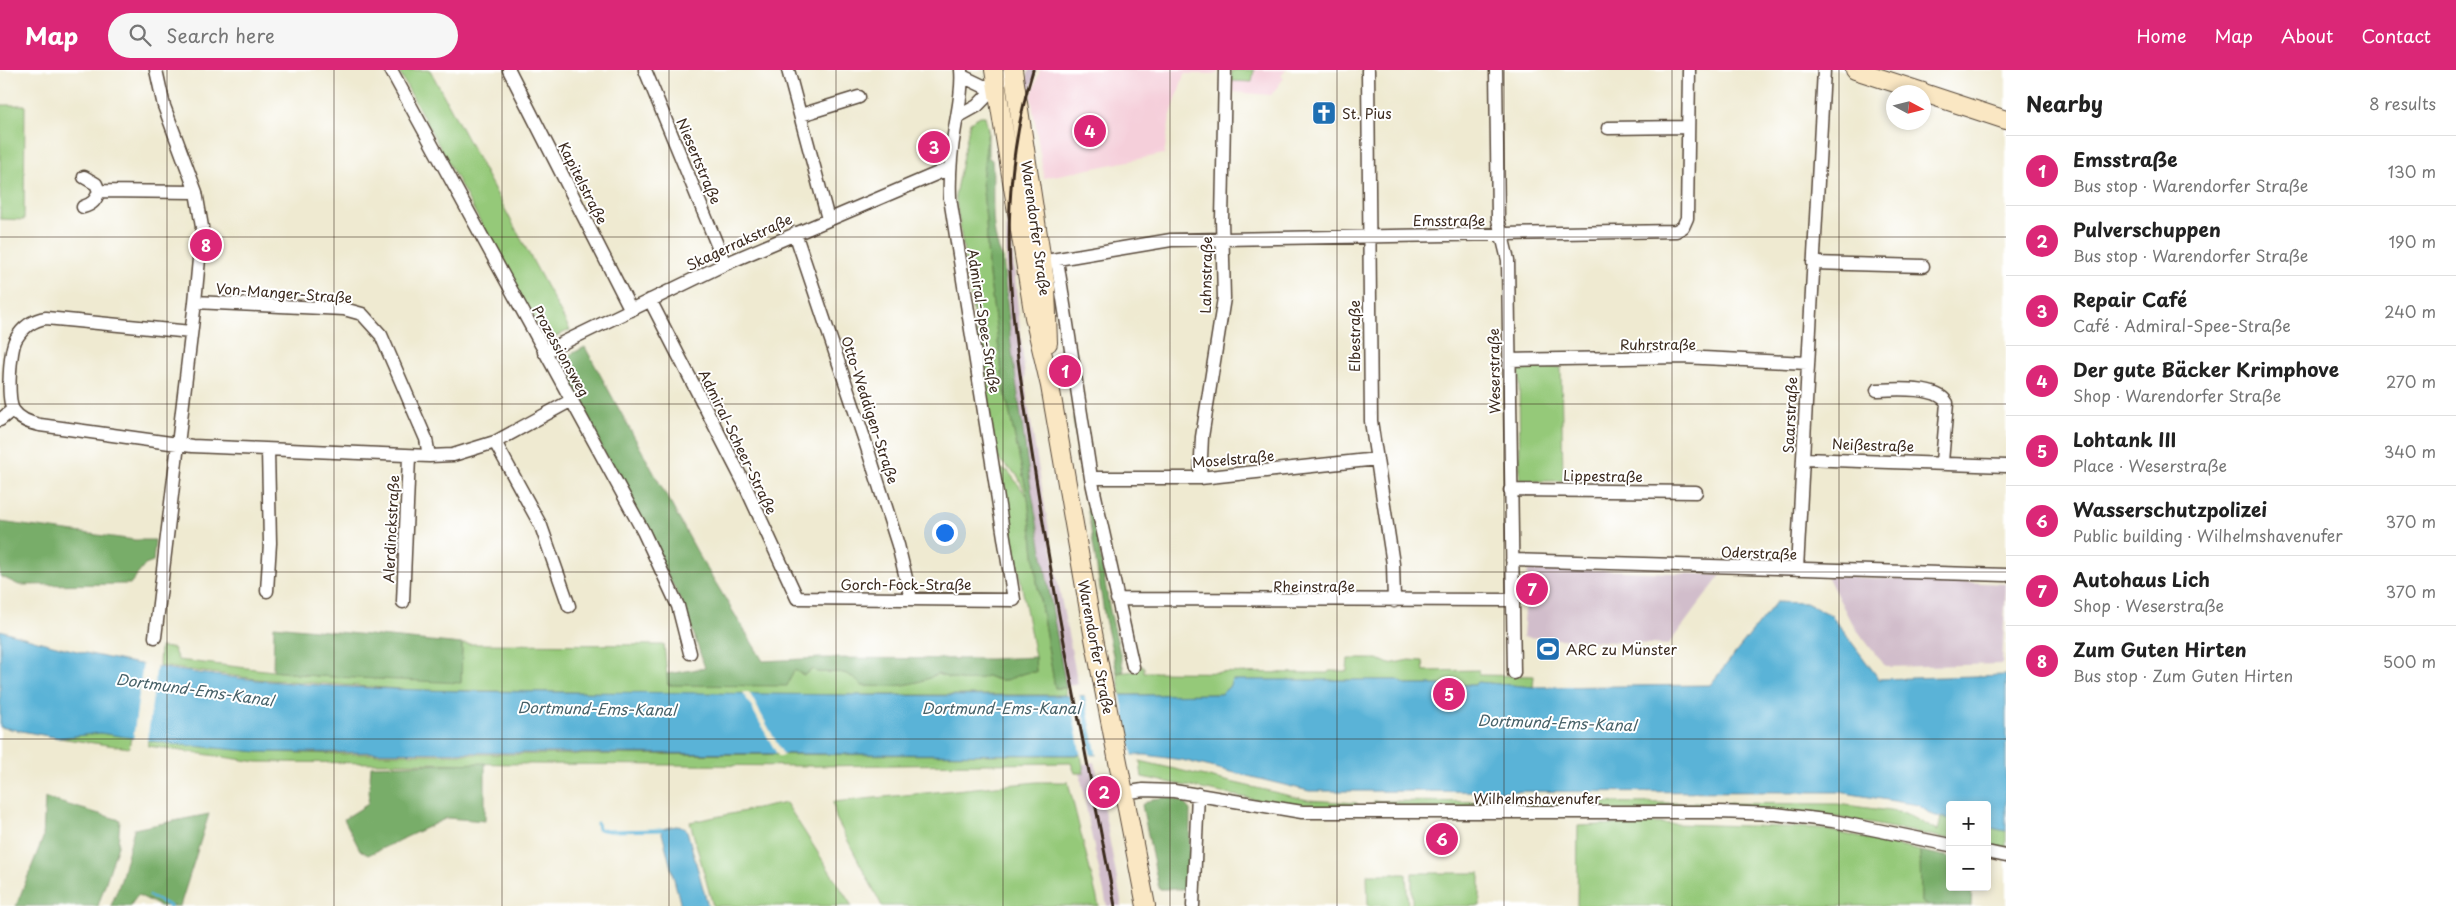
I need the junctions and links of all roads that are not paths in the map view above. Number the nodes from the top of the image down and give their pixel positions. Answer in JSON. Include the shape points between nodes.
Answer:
{"nodes":[{"id":1,"x":156,"y":70,"type":"edge"},
{"id":2,"x":391,"y":70,"type":"edge"},
{"id":3,"x":509,"y":70,"type":"edge"},
{"id":4,"x":644,"y":70,"type":"edge"},
{"id":5,"x":788,"y":70,"type":"edge"},
{"id":6,"x":1012,"y":70,"type":"edge"},
{"id":7,"x":1225,"y":70,"type":"edge"},
{"id":8,"x":1368,"y":70,"type":"edge"},
{"id":9,"x":1496,"y":70,"type":"edge"},
{"id":10,"x":1689,"y":70,"type":"edge"},
{"id":11,"x":1824,"y":70,"type":"edge"},
{"id":12,"x":1855,"y":70,"type":"edge"},
{"id":13,"x":961,"y":73,"type":"edge"},
{"id":14,"x":995,"y":78,"type":"edge"},
{"id":15,"x":1899,"y":85,"type":"edge"},
{"id":16,"x":859,"y":96,"type":"dead end"},
{"id":17,"x":1931,"y":96,"type":"edge"},
{"id":18,"x":801,"y":115,"type":"junction"},
{"id":19,"x":959,"y":116,"type":"junction"},
{"id":20,"x":2006,"y":120,"type":"edge"},
{"id":21,"x":1688,"y":127,"type":"junction"},
{"id":22,"x":1608,"y":128,"type":"dead end"},
{"id":23,"x":950,"y":168,"type":"junction"},
{"id":24,"x":84,"y":177,"type":"dead end"},
{"id":25,"x":99,"y":190,"type":"junction"},
{"id":26,"x":196,"y":192,"type":"junction"},
{"id":27,"x":83,"y":207,"type":"dead end"},
{"id":28,"x":828,"y":218,"type":"junction"},
{"id":29,"x":795,"y":233,"type":"junction"},
{"id":30,"x":1501,"y":234,"type":"junction"},
{"id":31,"x":1370,"y":235,"type":"junction"},
{"id":32,"x":1222,"y":237,"type":"junction"},
{"id":33,"x":1049,"y":261,"type":"junction"},
{"id":34,"x":1813,"y":263,"type":"junction"},
{"id":35,"x":725,"y":264,"type":"junction"},
{"id":36,"x":1024,"y":264,"type":"junction"},
{"id":37,"x":1923,"y":266,"type":"dead end"},
{"id":38,"x":650,"y":300,"type":"junction"},
{"id":39,"x":195,"y":302,"type":"junction"},
{"id":40,"x":631,"y":310,"type":"junction"},
{"id":41,"x":191,"y":332,"type":"junction"},
{"id":42,"x":544,"y":352,"type":"junction"},
{"id":43,"x":1509,"y":360,"type":"junction"},
{"id":44,"x":1807,"y":363,"type":"junction"},
{"id":45,"x":1050,"y":386,"type":"junction"},
{"id":46,"x":1877,"y":390,"type":"dead end"},
{"id":47,"x":572,"y":400,"type":"junction"},
{"id":48,"x":12,"y":410,"type":"junction"},
{"id":49,"x":0,"y":420,"type":"edge"},
{"id":50,"x":495,"y":442,"type":"junction"},
{"id":51,"x":178,"y":444,"type":"junction"},
{"id":52,"x":268,"y":450,"type":"junction"},
{"id":53,"x":429,"y":456,"type":"junction"},
{"id":54,"x":410,"y":457,"type":"junction"},
{"id":55,"x":1377,"y":459,"type":"junction"},
{"id":56,"x":1802,"y":459,"type":"junction"},
{"id":57,"x":1942,"y":462,"type":"junction"},
{"id":58,"x":2006,"y":466,"type":"edge"},
{"id":59,"x":1091,"y":478,"type":"junction"},
{"id":60,"x":1200,"y":478,"type":"junction"},
{"id":61,"x":1510,"y":490,"type":"junction"},
{"id":62,"x":1696,"y":492,"type":"dead end"},
{"id":63,"x":1512,"y":560,"type":"junction"},
{"id":64,"x":1797,"y":570,"type":"junction"},
{"id":65,"x":2006,"y":575,"type":"edge"},
{"id":66,"x":267,"y":591,"type":"dead end"},
{"id":67,"x":797,"y":598,"type":"joint"},
{"id":68,"x":911,"y":599,"type":"junction"},
{"id":69,"x":1117,"y":599,"type":"junction"},
{"id":70,"x":1014,"y":600,"type":"joint"},
{"id":71,"x":1511,"y":600,"type":"junction"},
{"id":72,"x":1394,"y":601,"type":"junction"},
{"id":73,"x":403,"y":602,"type":"dead end"},
{"id":74,"x":569,"y":606,"type":"dead end"},
{"id":75,"x":155,"y":637,"type":"dead end"},
{"id":76,"x":690,"y":652,"type":"dead end"},
{"id":77,"x":1133,"y":668,"type":"dead end"},
{"id":78,"x":1514,"y":673,"type":"dead end"},
{"id":79,"x":1124,"y":794,"type":"junction"},
{"id":80,"x":1198,"y":794,"type":"junction"},
{"id":81,"x":1946,"y":844,"type":"edge"},
{"id":82,"x":1991,"y":853,"type":"edge"},
{"id":83,"x":2006,"y":856,"type":"edge"},
{"id":84,"x":1146,"y":906,"type":"edge"},
{"id":85,"x":1193,"y":906,"type":"edge"}],
"edges":[{"from":1,"to":26,"type":"street","via":[[164,106]]},
{"from":2,"to":42,"type":"street","name":"Prozessionsweg"},
{"from":3,"to":40,"type":"street","name":"Kapitelstraße"},
{"from":4,"to":35,"type":"street","name":"Niesertstraße"},
{"from":5,"to":18,"type":"street"},
{"from":6,"to":14,"type":"street"},
{"from":6,"to":33,"type":"main road","name":"Warendorfer Straße"},
{"from":7,"to":32,"type":"street","name":"Lahnstraße"},
{"from":8,"to":31,"type":"street","name":"Elbestraße"},
{"from":9,"to":30,"type":"street","name":"Weserstraße","via":[[1497,198]]},
{"from":10,"to":21,"type":"street","name":"Emsstraße"},
{"from":11,"to":34,"type":"street","name":"Saarstraße"},
{"from":12,"to":15,"type":"main road"},
{"from":13,"to":14,"type":"street","via":[[983,86]]},
{"from":13,"to":19,"type":"street"},
{"from":14,"to":19,"type":"street","via":[[977,106]]},
{"from":14,"to":36,"type":"main road","name":"Warendorfer Straße"},
{"from":16,"to":18,"type":"street"},
{"from":17,"to":20,"type":"main road"},
{"from":18,"to":28,"type":"street"},
{"from":19,"to":23,"type":"street","name":"Admiral-Spee-Straße"},
{"from":21,"to":22,"type":"street"},
{"from":21,"to":30,"type":"street","name":"Emsstraße","via":[[1687,218],[1676,232]]},
{"from":23,"to":28,"type":"street","name":"Skagerrakstraße"},
{"from":23,"to":70,"type":"street","name":"Admiral-Spee-Straße","via":[[952,212]]},
{"from":24,"to":25,"type":"street","via":[[96,184]]},
{"from":25,"to":26,"type":"street"},
{"from":25,"to":27,"type":"street","via":[[90,205]]},
{"from":26,"to":39,"type":"street","via":[[202,227]]},
{"from":28,"to":29,"type":"street","name":"Skagerrakstraße"},
{"from":29,"to":35,"type":"street","name":"Skagerrakstraße"},
{"from":29,"to":68,"type":"street","name":"Otto-Weddigen-Straße","via":[[870,456]]},
{"from":30,"to":31,"type":"street","name":"Emsstraße"},
{"from":30,"to":43,"type":"street","name":"Weserstraße","via":[[1508,260]]},
{"from":31,"to":32,"type":"street","name":"Emsstraße"},
{"from":31,"to":55,"type":"street","name":"Elbestraße","via":[[1369,370],[1371,421]]},
{"from":32,"to":33,"type":"street","name":"Emsstraße","via":[[1171,240]]},
{"from":32,"to":60,"type":"street","name":"Lahnstraße","via":[[1224,298],[1202,437]]},
{"from":33,"to":36,"type":"street","name":"Emsstraße"},
{"from":33,"to":45,"type":"main road","name":"Warendorfer Straße","via":[[1046,288]]},
{"from":33,"to":59,"type":"street","name":"Warendorfer Straße"},
{"from":34,"to":37,"type":"street"},
{"from":34,"to":44,"type":"street","name":"Saarstraße"},
{"from":35,"to":38,"type":"street","name":"Skagerrakstraße"},
{"from":36,"to":45,"type":"main road","name":"Warendorfer Straße"},
{"from":38,"to":40,"type":"street","name":"Skagerrakstraße"},
{"from":38,"to":67,"type":"street","name":"Admiral-Scheer-Straße","via":[[743,481]]},
{"from":39,"to":41,"type":"street"},
{"from":39,"to":53,"type":"street","name":"Von-Manger-Straße","via":[[344,309],[362,314],[382,335],[426,439]]},
{"from":40,"to":42,"type":"street","name":"Skagerrakstraße"},
{"from":41,"to":48,"type":"street","via":[[46,318],[35,320],[14,341],[9,394]]},
{"from":41,"to":51,"type":"street"},
{"from":42,"to":47,"type":"street","name":"Prozessionsweg"},
{"from":43,"to":44,"type":"street","name":"Ruhrstraße","via":[[1682,358]]},
{"from":43,"to":61,"type":"street","name":"Weserstraße"},
{"from":44,"to":56,"type":"street","name":"Saarstraße"},
{"from":45,"to":79,"type":"main road","name":"Warendorfer Straße"},
{"from":46,"to":57,"type":"street","via":[[1932,392],[1944,398],[1947,402]]},
{"from":47,"to":50,"type":"street","name":"Alerdinckstraße"},
{"from":47,"to":76,"type":"street","name":"Prozessionsweg","via":[[643,531],[678,606]]},
{"from":48,"to":49,"type":"street"},
{"from":48,"to":51,"type":"street","name":"Alerdinckstraße","via":[[40,426]]},
{"from":50,"to":53,"type":"street","name":"Alerdinckstraße","via":[[453,455]]},
{"from":50,"to":74,"type":"street","via":[[541,526]]},
{"from":51,"to":52,"type":"street","name":"Alerdinckstraße"},
{"from":51,"to":75,"type":"street"},
{"from":52,"to":54,"type":"street","name":"Alerdinckstraße"},
{"from":52,"to":66,"type":"street","via":[[270,543]]},
{"from":53,"to":54,"type":"street","name":"Alerdinckstraße"},
{"from":54,"to":73,"type":"street","name":"Alerdinckstraße"},
{"from":55,"to":60,"type":"street","name":"Moselstraße"},
{"from":55,"to":72,"type":"street","name":"Elbestraße","via":[[1393,564]]},
{"from":56,"to":57,"type":"street","name":"Neißestraße"},
{"from":56,"to":64,"type":"street","name":"Saarstraße"},
{"from":57,"to":58,"type":"street","name":"Neißestraße"},
{"from":59,"to":60,"type":"street","name":"Moselstraße"},
{"from":59,"to":69,"type":"street","name":"Warendorfer Straße"},
{"from":61,"to":62,"type":"street","name":"Lippestraße"},
{"from":61,"to":63,"type":"street","name":"Weserstraße"},
{"from":63,"to":64,"type":"street","name":"Oderstraße"},
{"from":63,"to":71,"type":"street","name":"Weserstraße"},
{"from":64,"to":65,"type":"street","name":"Oderstraße"},
{"from":67,"to":68,"type":"street","name":"Gorch-Fock-Straße"},
{"from":68,"to":70,"type":"street","name":"Gorch-Fock-Straße"},
{"from":69,"to":72,"type":"street","name":"Rheinstraße"},
{"from":69,"to":77,"type":"street","name":"Warendorfer Straße"},
{"from":71,"to":72,"type":"street","name":"Rheinstraße"},
{"from":71,"to":78,"type":"street","name":"Weserstraße","via":[[1514,607]]},
{"from":79,"to":80,"type":"street","name":"Wilhelmshavenufer","via":[[1143,790]]},
{"from":79,"to":84,"type":"main road","name":"Warendorfer Straße"},
{"from":80,"to":81,"type":"street","name":"Wilhelmshavenufer","via":[[1302,812],[1775,814],[1833,821]]},
{"from":80,"to":85,"type":"street"},
{"from":82,"to":83,"type":"street"}]}
